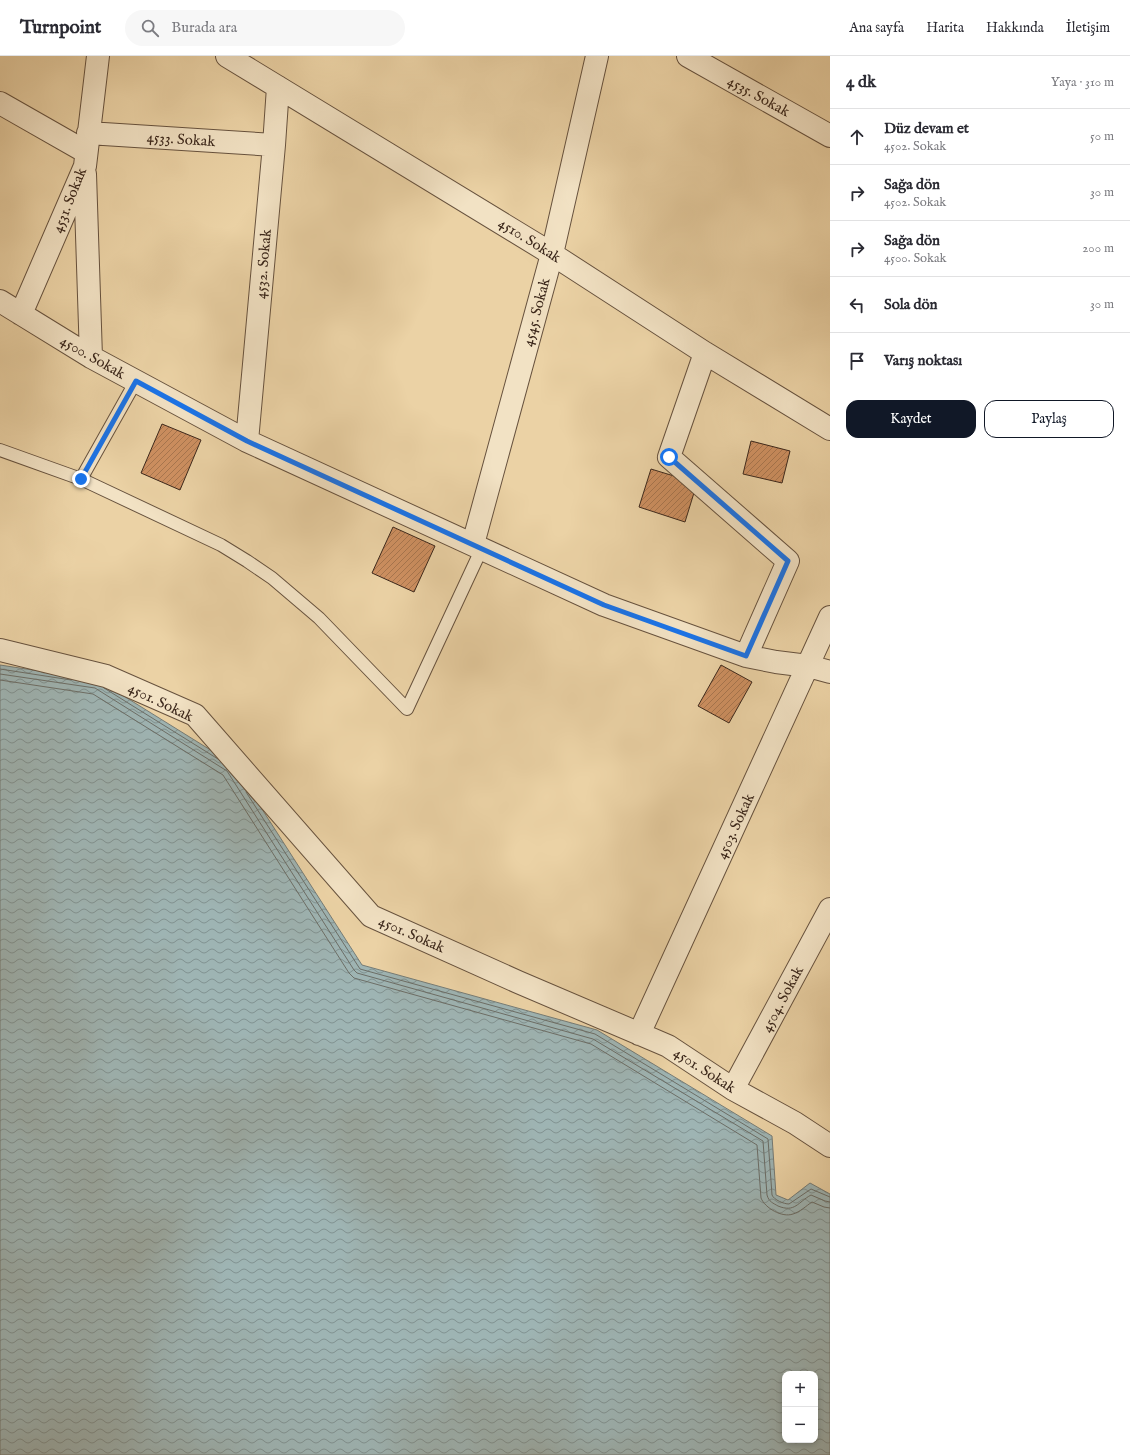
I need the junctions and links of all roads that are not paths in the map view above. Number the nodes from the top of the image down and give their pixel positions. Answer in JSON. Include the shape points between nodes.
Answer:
{"nodes":[{"id":1,"x":98,"y":56,"type":"edge"},
{"id":2,"x":227,"y":56,"type":"edge"},
{"id":3,"x":597,"y":56,"type":"edge"},
{"id":4,"x":688,"y":56,"type":"edge"},
{"id":5,"x":278,"y":87,"type":"junction"},
{"id":6,"x":0,"y":103,"type":"edge"},
{"id":7,"x":830,"y":136,"type":"edge"},
{"id":8,"x":274,"y":145,"type":"junction"},
{"id":9,"x":86,"y":150,"type":"junction"},
{"id":10,"x":552,"y":254,"type":"junction"},
{"id":11,"x":0,"y":301,"type":"edge"},
{"id":12,"x":21,"y":314,"type":"junction"},
{"id":13,"x":705,"y":353,"type":"junction"},
{"id":14,"x":91,"y":357,"type":"junction"},
{"id":15,"x":136,"y":381,"type":"junction"},
{"id":16,"x":830,"y":429,"type":"edge"},
{"id":17,"x":247,"y":441,"type":"junction"},
{"id":18,"x":0,"y":450,"type":"edge"},
{"id":19,"x":81,"y":479,"type":"junction"},
{"id":20,"x":478,"y":546,"type":"junction"},
{"id":21,"x":830,"y":617,"type":"edge"},
{"id":22,"x":0,"y":650,"type":"edge"},
{"id":23,"x":746,"y":656,"type":"junction"},
{"id":24,"x":808,"y":666,"type":"junction"},
{"id":25,"x":830,"y":672,"type":"edge"},
{"id":26,"x":830,"y":909,"type":"edge"},
{"id":27,"x":639,"y":1034,"type":"junction"},
{"id":28,"x":733,"y":1089,"type":"junction"},
{"id":29,"x":830,"y":1146,"type":"edge"}],
"edges":[{"from":1,"to":9,"type":"street","name":"4531. Sokak"},
{"from":2,"to":5,"type":"street","name":"4510. Sokak"},
{"from":3,"to":10,"type":"street","name":"4545. Sokak"},
{"from":4,"to":7,"type":"street","name":"4535. Sokak"},
{"from":5,"to":8,"type":"street","name":"4532. Sokak"},
{"from":5,"to":10,"type":"street","name":"4510. Sokak"},
{"from":6,"to":9,"type":"street","name":"4533. Sokak"},
{"from":8,"to":9,"type":"street","name":"4533. Sokak"},
{"from":8,"to":17,"type":"street","name":"4532. Sokak"},
{"from":9,"to":12,"type":"street","name":"4531. Sokak"},
{"from":9,"to":14,"type":"street"},
{"from":10,"to":13,"type":"street","name":"4510. Sokak"},
{"from":10,"to":20,"type":"street","name":"4545. Sokak"},
{"from":11,"to":12,"type":"street","name":"4500. Sokak"},
{"from":12,"to":14,"type":"street","name":"4500. Sokak"},
{"from":13,"to":16,"type":"street","name":"4510. Sokak"},
{"from":13,"to":23,"type":"street","via":[[669,457],[788,561]]},
{"from":14,"to":15,"type":"street","name":"4500. Sokak"},
{"from":15,"to":17,"type":"street","name":"4500. Sokak"},
{"from":15,"to":19,"type":"lane"},
{"from":17,"to":20,"type":"street","name":"4500. Sokak"},
{"from":18,"to":19,"type":"lane"},
{"from":19,"to":20,"type":"lane","via":[[221,545],[272,578],[319,618],[407,709]]},
{"from":20,"to":23,"type":"street","name":"4500. Sokak","via":[[604,605]]},
{"from":21,"to":24,"type":"street","name":"4503. Sokak"},
{"from":22,"to":27,"type":"street","name":"4501. Sokak","via":[[106,676],[194,715],[371,916]]},
{"from":23,"to":24,"type":"street","name":"4500. Sokak"},
{"from":24,"to":25,"type":"street","name":"4500. Sokak"},
{"from":24,"to":27,"type":"street","name":"4503. Sokak"},
{"from":26,"to":28,"type":"street","name":"4504. Sokak"},
{"from":27,"to":28,"type":"street","name":"4501. Sokak","via":[[668,1046]]},
{"from":28,"to":29,"type":"street","name":"4501. Sokak","via":[[795,1123]]}]}
